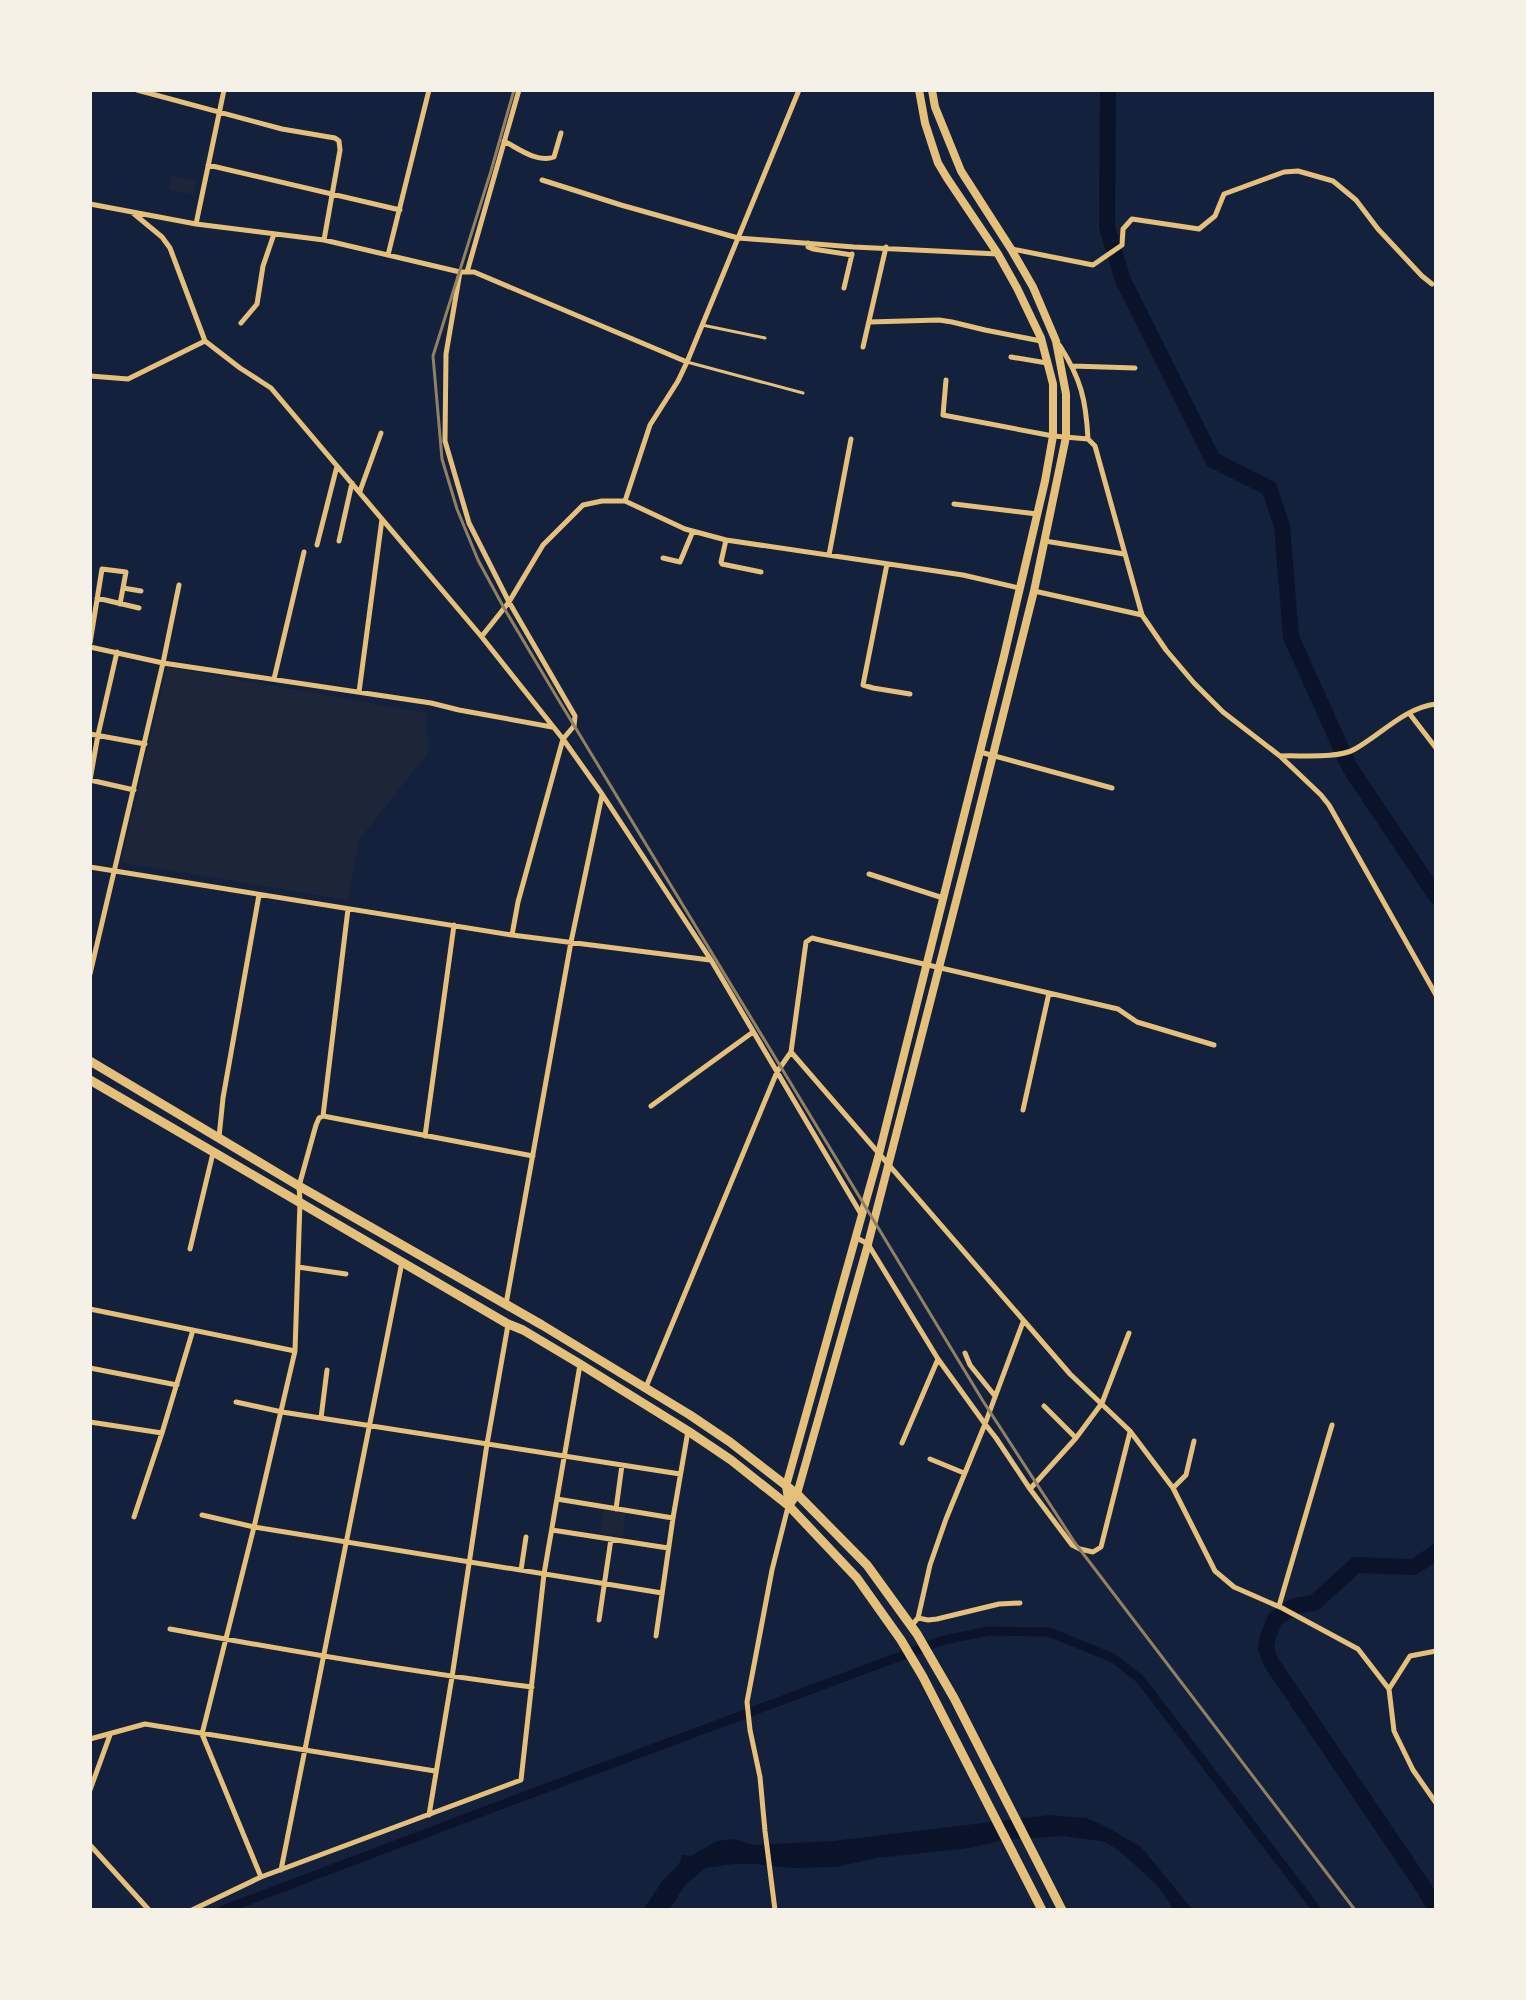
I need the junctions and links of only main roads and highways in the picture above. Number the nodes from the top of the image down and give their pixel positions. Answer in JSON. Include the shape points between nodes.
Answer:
{"nodes":[{"id":1,"x":919,"y":90,"type":"edge"},
{"id":2,"x":932,"y":90,"type":"edge"},
{"id":3,"x":90,"y":1061,"type":"edge"},
{"id":4,"x":90,"y":1080,"type":"edge"},
{"id":5,"x":786,"y":1486,"type":"junction"},
{"id":6,"x":797,"y":1494,"type":"junction"},
{"id":7,"x":789,"y":1506,"type":"junction"},
{"id":8,"x":1042,"y":1910,"type":"edge"},
{"id":9,"x":1062,"y":1910,"type":"edge"}],
"edges":[{"from":1,"to":5,"type":"main road","via":[[938,163],[998,254],[1042,341],[1053,384],[1053,436],[879,1154]]},
{"from":2,"to":6,"type":"main road","via":[[961,171],[1033,287],[1056,341],[1066,394],[1066,437],[993,756],[868,1244]]},
{"from":3,"to":5,"type":"highway","via":[[646,1388]]},
{"from":4,"to":7,"type":"highway","via":[[580,1364],[731,1460]]},
{"from":5,"to":6,"type":"highway"},
{"from":5,"to":7,"type":"main road"},
{"from":6,"to":7,"type":"main road"},
{"from":6,"to":9,"type":"highway","via":[[867,1565],[915,1626]]},
{"from":7,"to":8,"type":"highway","via":[[857,1578],[914,1660]]}]}
